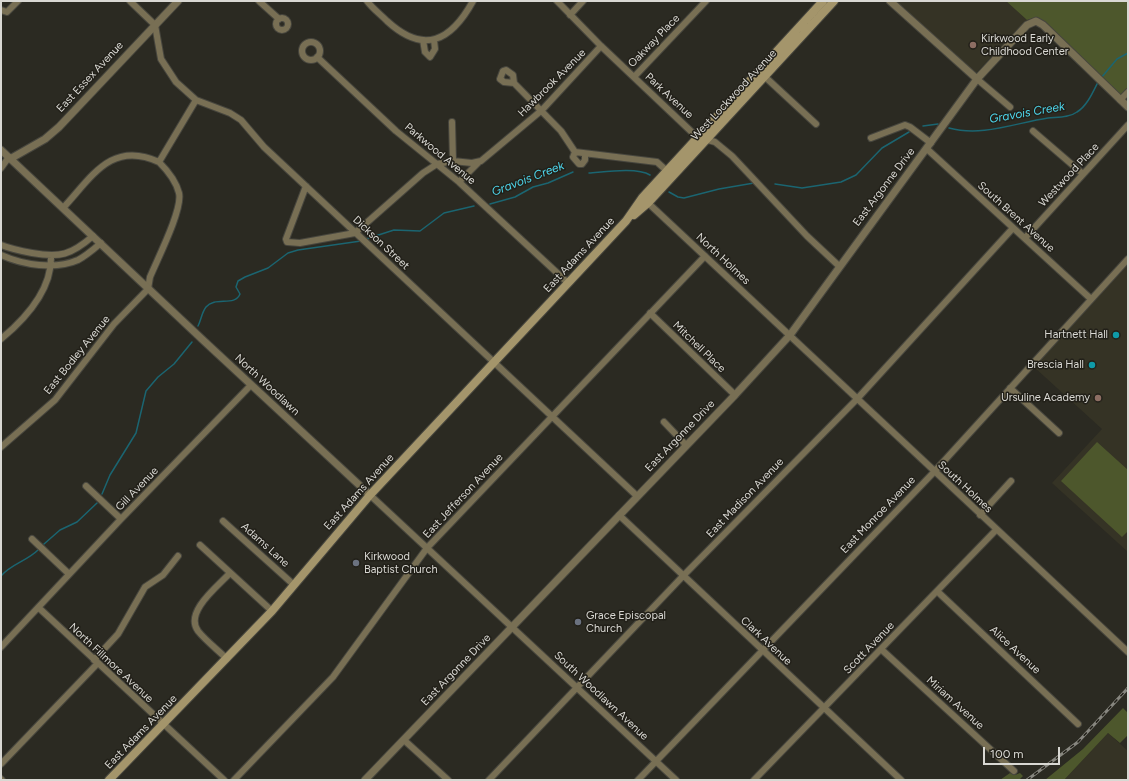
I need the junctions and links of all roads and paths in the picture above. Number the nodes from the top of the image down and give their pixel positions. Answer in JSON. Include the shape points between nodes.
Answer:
{"nodes":[{"id":1,"x":18,"y":1,"type":"edge"},
{"id":2,"x":130,"y":1,"type":"edge"},
{"id":3,"x":178,"y":1,"type":"edge"},
{"id":4,"x":258,"y":1,"type":"edge"},
{"id":5,"x":367,"y":1,"type":"edge"},
{"id":6,"x":473,"y":1,"type":"edge"},
{"id":7,"x":557,"y":1,"type":"edge"},
{"id":8,"x":583,"y":1,"type":"edge"},
{"id":9,"x":706,"y":1,"type":"edge"},
{"id":10,"x":823,"y":1,"type":"edge"},
{"id":11,"x":834,"y":1,"type":"edge"},
{"id":12,"x":890,"y":1,"type":"edge"},
{"id":13,"x":1,"y":10,"type":"edge"},
{"id":14,"x":570,"y":15,"type":"junction"},
{"id":15,"x":279,"y":19,"type":"dead end"},
{"id":16,"x":155,"y":25,"type":"junction"},
{"id":17,"x":423,"y":40,"type":"junction"},
{"id":18,"x":434,"y":40,"type":"junction"},
{"id":19,"x":601,"y":46,"type":"junction"},
{"id":20,"x":317,"y":57,"type":"dead end"},
{"id":21,"x":758,"y":70,"type":"junction"},
{"id":22,"x":634,"y":76,"type":"junction"},
{"id":23,"x":766,"y":77,"type":"junction"},
{"id":24,"x":977,"y":79,"type":"junction"},
{"id":25,"x":514,"y":83,"type":"dead end"},
{"id":26,"x":1128,"y":92,"type":"edge"},
{"id":27,"x":196,"y":100,"type":"junction"},
{"id":28,"x":1120,"y":100,"type":"junction"},
{"id":29,"x":1010,"y":107,"type":"dead end"},
{"id":30,"x":1128,"y":107,"type":"edge"},
{"id":31,"x":542,"y":110,"type":"junction"},
{"id":32,"x":452,"y":122,"type":"dead end"},
{"id":33,"x":816,"y":124,"type":"dead end"},
{"id":34,"x":1128,"y":125,"type":"edge"},
{"id":35,"x":1033,"y":131,"type":"dead end"},
{"id":36,"x":697,"y":137,"type":"junction"},
{"id":37,"x":871,"y":138,"type":"dead end"},
{"id":38,"x":708,"y":140,"type":"junction"},
{"id":39,"x":931,"y":143,"type":"junction"},
{"id":40,"x":927,"y":149,"type":"junction"},
{"id":41,"x":1,"y":150,"type":"edge"},
{"id":42,"x":575,"y":152,"type":"junction"},
{"id":43,"x":585,"y":154,"type":"junction"},
{"id":44,"x":10,"y":158,"type":"junction"},
{"id":45,"x":453,"y":161,"type":"junction"},
{"id":46,"x":159,"y":162,"type":"junction"},
{"id":47,"x":478,"y":163,"type":"junction"},
{"id":48,"x":438,"y":164,"type":"junction"},
{"id":49,"x":1,"y":168,"type":"edge"},
{"id":50,"x":667,"y":171,"type":"junction"},
{"id":51,"x":1084,"y":174,"type":"junction"},
{"id":52,"x":460,"y":182,"type":"junction"},
{"id":53,"x":306,"y":186,"type":"junction"},
{"id":54,"x":645,"y":200,"type":"junction"},
{"id":55,"x":63,"y":208,"type":"junction"},
{"id":56,"x":1013,"y":228,"type":"junction"},
{"id":57,"x":358,"y":235,"type":"junction"},
{"id":58,"x":92,"y":236,"type":"junction"},
{"id":59,"x":1025,"y":238,"type":"junction"},
{"id":60,"x":101,"y":243,"type":"junction"},
{"id":61,"x":1,"y":245,"type":"edge"},
{"id":62,"x":1,"y":255,"type":"edge"},
{"id":63,"x":51,"y":256,"type":"junction"},
{"id":64,"x":705,"y":256,"type":"junction"},
{"id":65,"x":1128,"y":259,"type":"edge"},
{"id":66,"x":51,"y":266,"type":"junction"},
{"id":67,"x":839,"y":266,"type":"junction"},
{"id":68,"x":568,"y":283,"type":"junction"},
{"id":69,"x":148,"y":289,"type":"junction"},
{"id":70,"x":1091,"y":299,"type":"junction"},
{"id":71,"x":650,"y":313,"type":"junction"},
{"id":72,"x":790,"y":335,"type":"junction"},
{"id":73,"x":1,"y":339,"type":"edge"},
{"id":74,"x":1,"y":344,"type":"edge"},
{"id":75,"x":494,"y":361,"type":"junction"},
{"id":76,"x":251,"y":385,"type":"junction"},
{"id":77,"x":1010,"y":388,"type":"junction"},
{"id":78,"x":735,"y":395,"type":"junction"},
{"id":79,"x":857,"y":399,"type":"junction"},
{"id":80,"x":552,"y":416,"type":"junction"},
{"id":81,"x":664,"y":422,"type":"dead end"},
{"id":82,"x":1059,"y":433,"type":"dead end"},
{"id":83,"x":686,"y":445,"type":"junction"},
{"id":84,"x":1,"y":447,"type":"edge"},
{"id":85,"x":934,"y":472,"type":"junction"},
{"id":86,"x":1011,"y":480,"type":"dead end"},
{"id":87,"x":86,"y":486,"type":"dead end"},
{"id":88,"x":370,"y":495,"type":"junction"},
{"id":89,"x":637,"y":496,"type":"junction"},
{"id":90,"x":980,"y":514,"type":"junction"},
{"id":91,"x":619,"y":515,"type":"junction"},
{"id":92,"x":121,"y":519,"type":"junction"},
{"id":93,"x":223,"y":521,"type":"dead end"},
{"id":94,"x":996,"y":530,"type":"junction"},
{"id":95,"x":32,"y":539,"type":"dead end"},
{"id":96,"x":200,"y":545,"type":"dead end"},
{"id":97,"x":427,"y":548,"type":"junction"},
{"id":98,"x":178,"y":556,"type":"dead end"},
{"id":99,"x":230,"y":573,"type":"junction"},
{"id":100,"x":69,"y":574,"type":"junction"},
{"id":101,"x":683,"y":576,"type":"junction"},
{"id":102,"x":294,"y":585,"type":"junction"},
{"id":103,"x":938,"y":592,"type":"junction"},
{"id":104,"x":38,"y":608,"type":"junction"},
{"id":105,"x":272,"y":611,"type":"junction"},
{"id":106,"x":512,"y":628,"type":"junction"},
{"id":107,"x":1,"y":647,"type":"edge"},
{"id":108,"x":882,"y":650,"type":"junction"},
{"id":109,"x":762,"y":651,"type":"junction"},
{"id":110,"x":1128,"y":652,"type":"edge"},
{"id":111,"x":227,"y":659,"type":"junction"},
{"id":112,"x":95,"y":662,"type":"junction"},
{"id":113,"x":578,"y":688,"type":"junction"},
{"id":114,"x":824,"y":708,"type":"junction"},
{"id":115,"x":1078,"y":724,"type":"dead end"},
{"id":116,"x":163,"y":725,"type":"junction"},
{"id":117,"x":404,"y":740,"type":"junction"},
{"id":118,"x":655,"y":762,"type":"junction"},
{"id":119,"x":1,"y":764,"type":"edge"},
{"id":120,"x":1014,"y":771,"type":"dead end"},
{"id":121,"x":110,"y":780,"type":"edge"},
{"id":122,"x":224,"y":780,"type":"edge"},
{"id":123,"x":234,"y":780,"type":"edge"},
{"id":124,"x":365,"y":780,"type":"edge"},
{"id":125,"x":448,"y":780,"type":"edge"},
{"id":126,"x":489,"y":780,"type":"edge"},
{"id":127,"x":638,"y":780,"type":"edge"},
{"id":128,"x":676,"y":780,"type":"edge"},
{"id":129,"x":754,"y":780,"type":"edge"},
{"id":130,"x":901,"y":780,"type":"edge"}],
"edges":[{"from":1,"to":13,"type":"street","via":[[7,12]]},
{"from":2,"to":16,"type":"street"},
{"from":3,"to":16,"type":"street","name":"East Essex Avenue"},
{"from":4,"to":15,"type":"street"},
{"from":5,"to":17,"type":"street","via":[[398,31],[408,37]]},
{"from":6,"to":18,"type":"street","via":[[466,15],[455,27]]},
{"from":7,"to":14,"type":"street","name":"Park Avenue"},
{"from":8,"to":14,"type":"street"},
{"from":9,"to":22,"type":"street","name":"Oakway Place"},
{"from":10,"to":21,"type":"main road","name":"West Lockwood Avenue"},
{"from":11,"to":23,"type":"main road","name":"West Lockwood Avenue"},
{"from":12,"to":24,"type":"street"},
{"from":14,"to":19,"type":"street","name":"Park Avenue"},
{"from":16,"to":27,"type":"street","name":"Dickson Street","via":[[161,59],[167,70]]},
{"from":16,"to":44,"type":"street","name":"East Essex Avenue","via":[[59,127],[45,139]]},
{"from":17,"to":18,"type":"street"},
{"from":17,"to":18,"type":"street","via":[[425,52],[430,57],[435,50]]},
{"from":19,"to":22,"type":"street","name":"Park Avenue"},
{"from":19,"to":31,"type":"street","name":"Hawbrook Avenue"},
{"from":20,"to":48,"type":"street","name":"Parkwood Avenue","via":[[396,131]]},
{"from":21,"to":23,"type":"street"},
{"from":21,"to":36,"type":"main road","name":"West Lockwood Avenue"},
{"from":22,"to":36,"type":"street","name":"Park Avenue"},
{"from":23,"to":33,"type":"street"},
{"from":23,"to":38,"type":"main road","name":"West Lockwood Avenue"},
{"from":24,"to":28,"type":"street","name":"East Argonne Drive","via":[[1027,25],[1034,21],[1043,25]]},
{"from":24,"to":29,"type":"street"},
{"from":24,"to":39,"type":"street","name":"East Argonne Drive"},
{"from":25,"to":31,"type":"street"},
{"from":26,"to":28,"type":"street"},
{"from":27,"to":46,"type":"street"},
{"from":27,"to":53,"type":"street","name":"Dickson Street","via":[[241,120],[264,147]]},
{"from":28,"to":30,"type":"street"},
{"from":31,"to":42,"type":"street"},
{"from":31,"to":47,"type":"street","name":"Hawbrook Avenue"},
{"from":32,"to":45,"type":"street"},
{"from":34,"to":51,"type":"street","name":"Westwood Place"},
{"from":35,"to":51,"type":"street"},
{"from":36,"to":38,"type":"street","name":"Park Avenue"},
{"from":36,"to":50,"type":"main road","name":"West Lockwood Avenue"},
{"from":37,"to":39,"type":"street","via":[[905,125]]},
{"from":38,"to":54,"type":"main road","name":"West Lockwood Avenue"},
{"from":38,"to":67,"type":"street","name":"Park Avenue","via":[[715,142],[732,156],[807,236]]},
{"from":39,"to":40,"type":"street","name":"East Argonne Drive"},
{"from":40,"to":56,"type":"street","name":"South Brent Avenue"},
{"from":40,"to":67,"type":"street","name":"East Argonne Drive"},
{"from":41,"to":44,"type":"street","name":"North Woodlawn"},
{"from":42,"to":43,"type":"street"},
{"from":42,"to":43,"type":"street","via":[[573,157],[579,164],[585,160]]},
{"from":43,"to":50,"type":"street","via":[[657,162]]},
{"from":44,"to":49,"type":"street","name":"East Essex Avenue"},
{"from":44,"to":55,"type":"street","name":"North Woodlawn"},
{"from":45,"to":47,"type":"street"},
{"from":45,"to":48,"type":"street"},
{"from":46,"to":55,"type":"street","via":[[137,154],[114,157]]},
{"from":46,"to":69,"type":"street","via":[[174,180],[179,193],[179,208],[150,277]]},
{"from":47,"to":52,"type":"street","name":"Hawbrook Avenue"},
{"from":48,"to":52,"type":"street","name":"Parkwood Avenue"},
{"from":48,"to":57,"type":"street","via":[[423,173]]},
{"from":50,"to":54,"type":"main road","name":"West Lockwood Avenue"},
{"from":51,"to":59,"type":"street","name":"Westwood Place"},
{"from":52,"to":68,"type":"street","name":"Parkwood Avenue"},
{"from":53,"to":57,"type":"street","name":"Dickson Street"},
{"from":53,"to":57,"type":"street","via":[[287,242]]},
{"from":54,"to":64,"type":"street","name":"North Holmes"},
{"from":54,"to":68,"type":"main road","name":"East Adams Avenue"},
{"from":55,"to":58,"type":"street","name":"North Woodlawn"},
{"from":56,"to":59,"type":"street","name":"South Brent Avenue"},
{"from":56,"to":79,"type":"street","name":"East Madison Avenue"},
{"from":57,"to":75,"type":"street","name":"Dickson Street"},
{"from":58,"to":60,"type":"street","name":"North Woodlawn"},
{"from":58,"to":63,"type":"street","via":[[74,250]]},
{"from":59,"to":70,"type":"street","name":"South Brent Avenue"},
{"from":60,"to":66,"type":"street","via":[[77,260]]},
{"from":60,"to":69,"type":"street","name":"North Woodlawn"},
{"from":61,"to":63,"type":"street"},
{"from":62,"to":66,"type":"street","via":[[14,260]]},
{"from":63,"to":66,"type":"street"},
{"from":64,"to":71,"type":"street","name":"East Jefferson Avenue"},
{"from":64,"to":72,"type":"street","name":"North Holmes"},
{"from":65,"to":70,"type":"street","name":"East Monroe Avenue"},
{"from":66,"to":73,"type":"street","via":[[44,286],[29,311]]},
{"from":67,"to":72,"type":"street","name":"East Argonne Drive"},
{"from":68,"to":75,"type":"main road","name":"East Adams Avenue"},
{"from":69,"to":76,"type":"street","name":"North Woodlawn"},
{"from":69,"to":84,"type":"street","name":"East Bodley Avenue","via":[[114,324],[55,400]]},
{"from":70,"to":77,"type":"street","name":"East Monroe Avenue"},
{"from":71,"to":78,"type":"street","name":"Mitchell Place"},
{"from":71,"to":80,"type":"street","name":"East Jefferson Avenue"},
{"from":72,"to":78,"type":"street","name":"East Argonne Drive"},
{"from":72,"to":79,"type":"street","name":"South Holmes"},
{"from":73,"to":74,"type":"street"},
{"from":75,"to":80,"type":"street","name":"Dickson Street"},
{"from":75,"to":88,"type":"main road","name":"East Adams Avenue"},
{"from":76,"to":88,"type":"street","name":"North Woodlawn"},
{"from":76,"to":92,"type":"street","name":"Gill Avenue"},
{"from":77,"to":82,"type":"street"},
{"from":77,"to":85,"type":"street","name":"East Monroe Avenue"},
{"from":78,"to":83,"type":"street","name":"East Argonne Drive"},
{"from":79,"to":85,"type":"street","name":"South Holmes"},
{"from":79,"to":101,"type":"street","name":"East Madison Avenue"},
{"from":80,"to":89,"type":"street","name":"Dickson Street"},
{"from":80,"to":97,"type":"street","name":"East Jefferson Avenue"},
{"from":81,"to":83,"type":"street"},
{"from":83,"to":89,"type":"street","name":"East Argonne Drive"},
{"from":85,"to":90,"type":"street","name":"South Holmes"},
{"from":85,"to":109,"type":"street","name":"East Monroe Avenue"},
{"from":86,"to":90,"type":"street"},
{"from":87,"to":92,"type":"street"},
{"from":88,"to":97,"type":"street","name":"North Woodlawn"},
{"from":88,"to":102,"type":"main road","name":"East Adams Avenue"},
{"from":89,"to":91,"type":"street","name":"East Argonne Drive"},
{"from":90,"to":94,"type":"street","name":"South Holmes"},
{"from":91,"to":101,"type":"street","name":"Clark Avenue"},
{"from":91,"to":106,"type":"street","name":"East Argonne Drive"},
{"from":92,"to":100,"type":"street","name":"Gill Avenue"},
{"from":93,"to":102,"type":"street","name":"Adams Lane"},
{"from":94,"to":103,"type":"street","name":"Scott Avenue"},
{"from":94,"to":110,"type":"street","name":"South Holmes"},
{"from":95,"to":100,"type":"street"},
{"from":96,"to":99,"type":"street"},
{"from":97,"to":106,"type":"street","name":"North Woodlawn"},
{"from":97,"to":123,"type":"street","name":"East Jefferson Avenue","via":[[333,677]]},
{"from":98,"to":112,"type":"street","via":[[163,575],[146,587],[118,634]]},
{"from":99,"to":105,"type":"street"},
{"from":99,"to":111,"type":"street","via":[[200,604],[194,614],[198,630]]},
{"from":100,"to":104,"type":"street","name":"Gill Avenue"},
{"from":101,"to":109,"type":"street","name":"Clark Avenue"},
{"from":101,"to":113,"type":"street","name":"East Madison Avenue"},
{"from":102,"to":105,"type":"main road","name":"East Adams Avenue"},
{"from":103,"to":108,"type":"street","name":"Scott Avenue"},
{"from":103,"to":115,"type":"street","name":"Alice Avenue"},
{"from":104,"to":107,"type":"street","name":"Gill Avenue"},
{"from":104,"to":112,"type":"street","name":"North Fillmore Avenue"},
{"from":105,"to":111,"type":"main road","name":"East Adams Avenue"},
{"from":106,"to":113,"type":"street","name":"South Woodlawn Avenue"},
{"from":106,"to":117,"type":"street","name":"East Argonne Drive"},
{"from":108,"to":114,"type":"street","name":"Scott Avenue"},
{"from":108,"to":120,"type":"street","name":"Miriam Avenue"},
{"from":109,"to":114,"type":"street","name":"Clark Avenue"},
{"from":109,"to":118,"type":"street","name":"East Monroe Avenue"},
{"from":111,"to":116,"type":"main road","name":"East Adams Avenue"},
{"from":112,"to":116,"type":"street","name":"North Fillmore Avenue"},
{"from":112,"to":119,"type":"street"},
{"from":113,"to":118,"type":"street","name":"South Woodlawn Avenue"},
{"from":113,"to":126,"type":"street","name":"East Madison Avenue"},
{"from":114,"to":129,"type":"street","name":"Scott Avenue"},
{"from":114,"to":130,"type":"street","name":"Clark Avenue"},
{"from":116,"to":121,"type":"main road","name":"East Adams Avenue"},
{"from":116,"to":122,"type":"street","name":"North Fillmore Avenue"},
{"from":117,"to":124,"type":"street","name":"East Argonne Drive"},
{"from":117,"to":125,"type":"street"},
{"from":118,"to":127,"type":"street","name":"East Monroe Avenue"},
{"from":118,"to":128,"type":"street","name":"South Woodlawn Avenue"}]}
